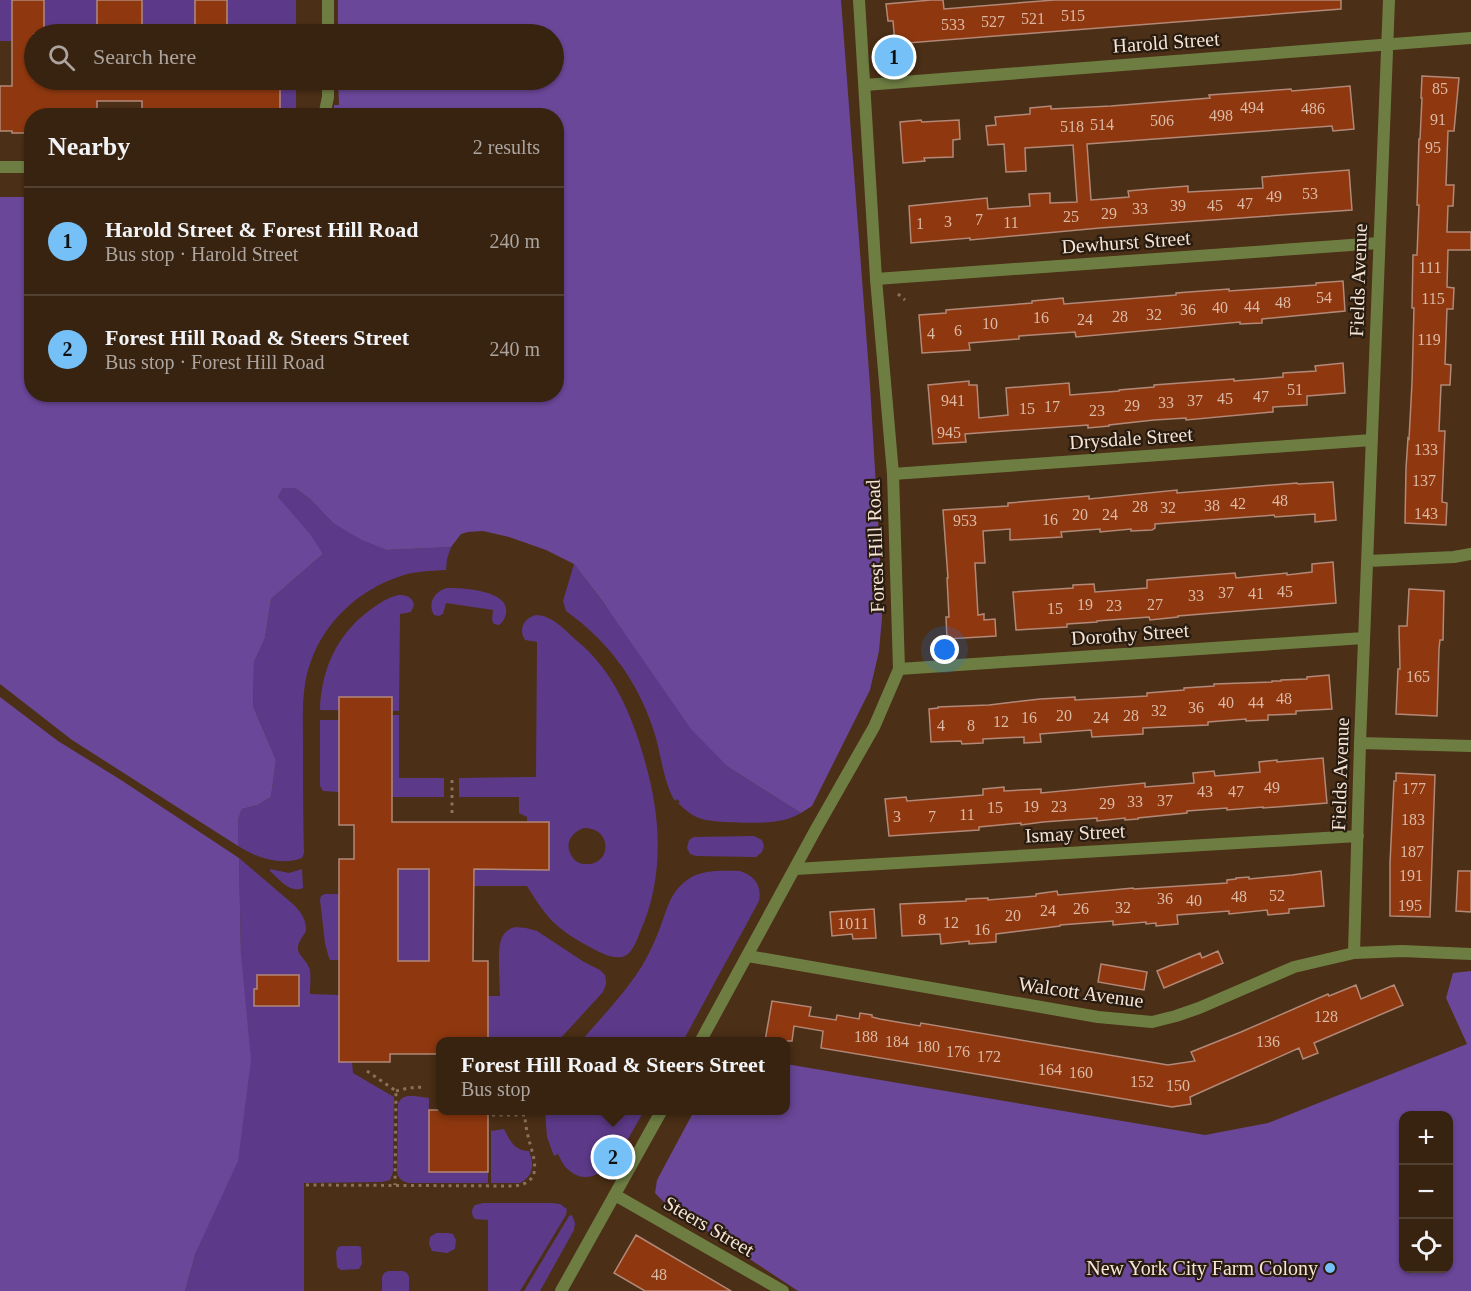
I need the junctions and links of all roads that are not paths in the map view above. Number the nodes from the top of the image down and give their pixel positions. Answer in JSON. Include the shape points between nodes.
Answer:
{"nodes":[{"id":1,"x":328,"y":0,"type":"edge"},
{"id":2,"x":859,"y":0,"type":"edge"},
{"id":3,"x":1389,"y":0,"type":"edge"},
{"id":4,"x":328,"y":24,"type":"edge"},
{"id":5,"x":1471,"y":38,"type":"edge"},
{"id":6,"x":1387,"y":45,"type":"junction"},
{"id":7,"x":865,"y":85,"type":"junction"},
{"id":8,"x":328,"y":90,"type":"edge"},
{"id":9,"x":326,"y":108,"type":"edge"},
{"id":10,"x":0,"y":167,"type":"edge"},
{"id":11,"x":24,"y":167,"type":"edge"},
{"id":12,"x":1379,"y":243,"type":"junction"},
{"id":13,"x":876,"y":279,"type":"junction"},
{"id":14,"x":1372,"y":440,"type":"junction"},
{"id":15,"x":892,"y":474,"type":"junction"},
{"id":16,"x":1471,"y":554,"type":"edge"},
{"id":17,"x":1368,"y":561,"type":"junction"},
{"id":18,"x":1364,"y":638,"type":"junction"},
{"id":19,"x":899,"y":669,"type":"junction"},
{"id":20,"x":1360,"y":743,"type":"junction"},
{"id":21,"x":1471,"y":746,"type":"edge"},
{"id":22,"x":1358,"y":836,"type":"junction"},
{"id":23,"x":795,"y":869,"type":"junction"},
{"id":24,"x":1354,"y":952,"type":"junction"},
{"id":25,"x":1471,"y":954,"type":"edge"},
{"id":26,"x":748,"y":956,"type":"junction"},
{"id":27,"x":702,"y":1037,"type":"edge"},
{"id":28,"x":659,"y":1115,"type":"edge"},
{"id":29,"x":615,"y":1195,"type":"junction"},
{"id":30,"x":561,"y":1291,"type":"edge"},
{"id":31,"x":783,"y":1291,"type":"edge"}],
"edges":[{"from":1,"to":4,"type":"street"},
{"from":2,"to":7,"type":"street","name":"Forest Hill Road"},
{"from":3,"to":6,"type":"street","name":"Fields Avenue"},
{"from":5,"to":6,"type":"street","name":"Harold Street"},
{"from":6,"to":7,"type":"street","name":"Harold Street"},
{"from":6,"to":12,"type":"street","name":"Fields Avenue"},
{"from":7,"to":13,"type":"street","name":"Forest Hill Road"},
{"from":8,"to":9,"type":"street"},
{"from":10,"to":11,"type":"street"},
{"from":12,"to":13,"type":"street","name":"Dewhurst Street"},
{"from":12,"to":14,"type":"street","name":"Fields Avenue"},
{"from":13,"to":15,"type":"street","name":"Forest Hill Road"},
{"from":14,"to":15,"type":"street","name":"Drysdale Street"},
{"from":14,"to":17,"type":"street","name":"Fields Avenue"},
{"from":15,"to":19,"type":"street","name":"Forest Hill Road"},
{"from":16,"to":17,"type":"street"},
{"from":17,"to":18,"type":"street","name":"Fields Avenue"},
{"from":18,"to":19,"type":"street","name":"Dorothy Street"},
{"from":18,"to":20,"type":"street","name":"Fields Avenue"},
{"from":19,"to":23,"type":"street","name":"Forest Hill Road","via":[[874,727]]},
{"from":20,"to":21,"type":"street"},
{"from":20,"to":22,"type":"street","name":"Fields Avenue"},
{"from":22,"to":23,"type":"street","name":"Ismay Street"},
{"from":22,"to":24,"type":"street","name":"Fields Avenue"},
{"from":23,"to":26,"type":"street","name":"Forest Hill Road"},
{"from":24,"to":25,"type":"street","name":"Walcott Avenue"},
{"from":24,"to":26,"type":"street","name":"Walcott Avenue","via":[[1294,967],[1199,1008],[1152,1022],[1098,1017]]},
{"from":26,"to":27,"type":"street","name":"Forest Hill Road"},
{"from":28,"to":29,"type":"street"},
{"from":29,"to":30,"type":"street"},
{"from":29,"to":31,"type":"street","name":"Steers Street"}]}
